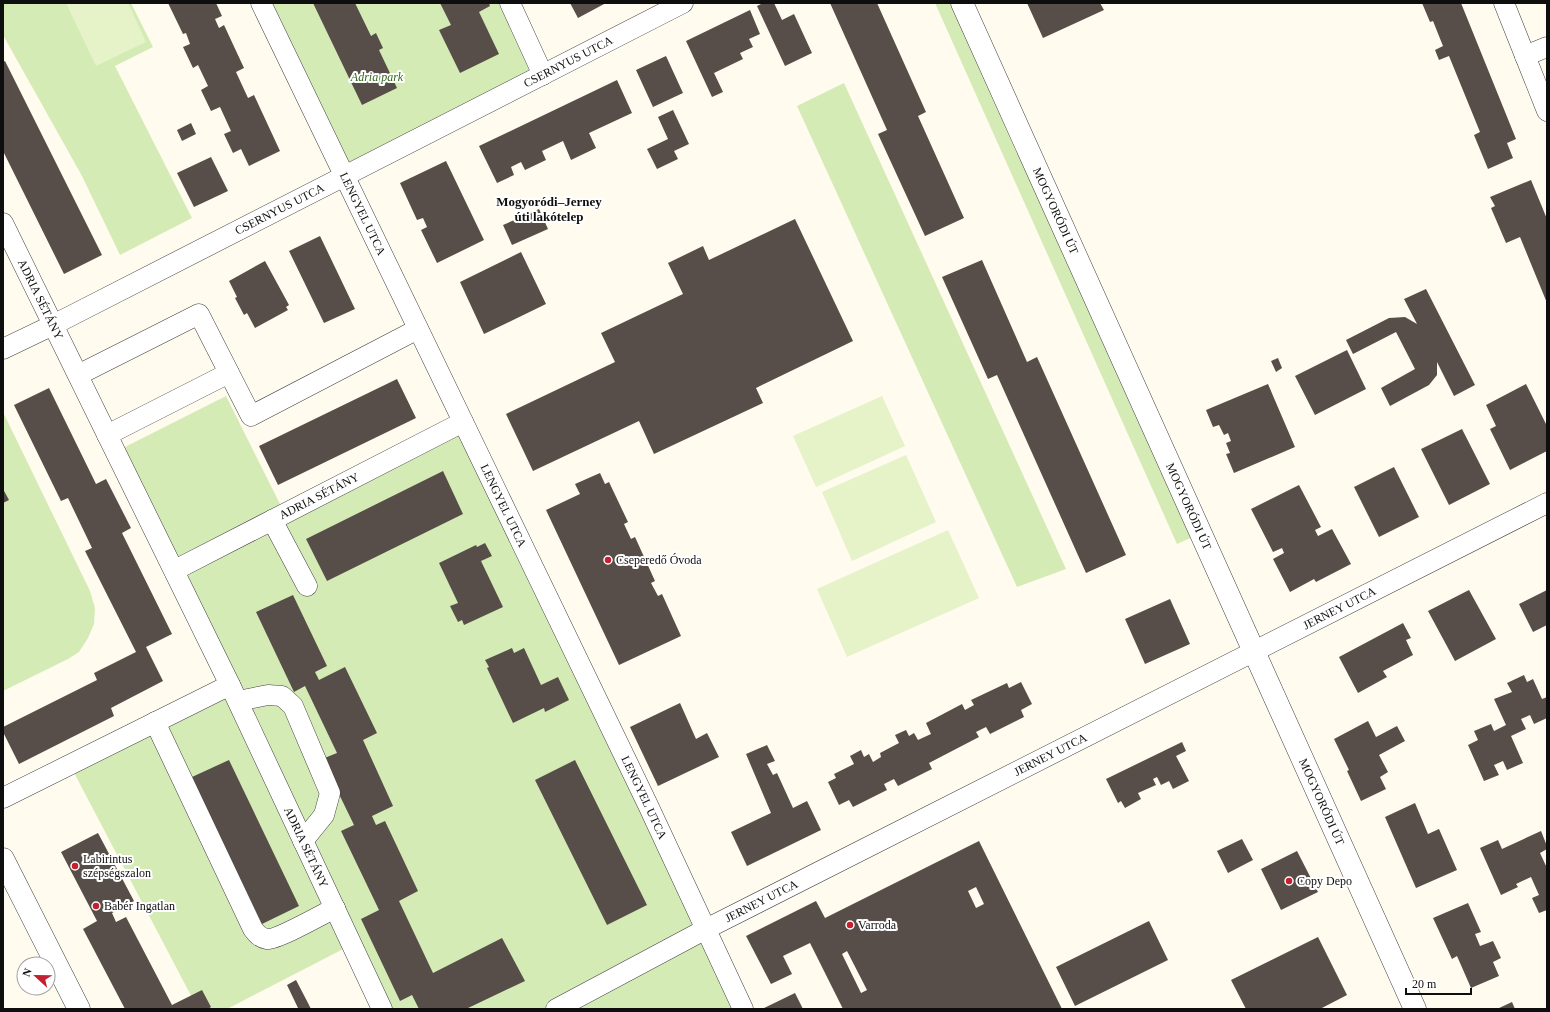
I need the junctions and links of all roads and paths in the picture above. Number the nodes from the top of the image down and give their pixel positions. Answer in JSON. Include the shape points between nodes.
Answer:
{"nodes":[{"id":1,"x":261,"y":3,"type":"edge"},
{"id":2,"x":510,"y":3,"type":"edge"},
{"id":3,"x":683,"y":3,"type":"edge"},
{"id":4,"x":962,"y":3,"type":"edge"},
{"id":5,"x":1504,"y":3,"type":"edge"},
{"id":6,"x":1547,"y":47,"type":"edge"},
{"id":7,"x":1525,"y":56,"type":"junction"},
{"id":8,"x":543,"y":75,"type":"junction"},
{"id":9,"x":1547,"y":111,"type":"edge"},
{"id":10,"x":344,"y":176,"type":"junction"},
{"id":11,"x":3,"y":223,"type":"edge"},
{"id":12,"x":53,"y":325,"type":"junction"},
{"id":13,"x":418,"y":329,"type":"junction"},
{"id":14,"x":3,"y":349,"type":"edge"},
{"id":15,"x":229,"y":373,"type":"junction"},
{"id":16,"x":78,"y":375,"type":"junction"},
{"id":17,"x":463,"y":422,"type":"junction"},
{"id":18,"x":107,"y":435,"type":"junction"},
{"id":19,"x":1547,"y":503,"type":"edge"},
{"id":20,"x":272,"y":520,"type":"junction"},
{"id":21,"x":175,"y":570,"type":"junction"},
{"id":22,"x":307,"y":586,"type":"dead end"},
{"id":23,"x":1254,"y":652,"type":"junction"},
{"id":24,"x":234,"y":693,"type":"junction"},
{"id":25,"x":155,"y":722,"type":"junction"},
{"id":26,"x":3,"y":798,"type":"edge"},
{"id":27,"x":304,"y":841,"type":"junction"},
{"id":28,"x":5,"y":866,"type":"edge"},
{"id":29,"x":335,"y":908,"type":"junction"},
{"id":30,"x":706,"y":929,"type":"junction"},
{"id":31,"x":79,"y":1009,"type":"edge"},
{"id":32,"x":382,"y":1009,"type":"edge"},
{"id":33,"x":556,"y":1009,"type":"edge"},
{"id":34,"x":743,"y":1009,"type":"edge"},
{"id":35,"x":1415,"y":1009,"type":"edge"}],
"edges":[{"from":1,"to":10,"type":"street","name":"LENGYEL UTCA"},
{"from":2,"to":8,"type":"street"},
{"from":3,"to":8,"type":"street","name":"CSERNYUS UTCA"},
{"from":4,"to":23,"type":"street","name":"MOGYORÓDI ÚT"},
{"from":5,"to":7,"type":"street"},
{"from":6,"to":7,"type":"street"},
{"from":7,"to":9,"type":"street"},
{"from":8,"to":10,"type":"street","name":"CSERNYUS UTCA"},
{"from":10,"to":12,"type":"street","name":"CSERNYUS UTCA"},
{"from":10,"to":13,"type":"street","name":"LENGYEL UTCA"},
{"from":11,"to":12,"type":"street","name":"ADRIA SÉTÁNY"},
{"from":12,"to":14,"type":"street","name":"CSERNYUS UTCA"},
{"from":12,"to":16,"type":"street","name":"ADRIA SÉTÁNY"},
{"from":13,"to":15,"type":"street","via":[[251,416]]},
{"from":13,"to":17,"type":"street","name":"LENGYEL UTCA"},
{"from":15,"to":16,"type":"street","via":[[199,314]]},
{"from":15,"to":18,"type":"street"},
{"from":16,"to":18,"type":"street","name":"ADRIA SÉTÁNY"},
{"from":17,"to":20,"type":"street","name":"ADRIA SÉTÁNY"},
{"from":17,"to":30,"type":"street","name":"LENGYEL UTCA"},
{"from":18,"to":21,"type":"street","name":"ADRIA SÉTÁNY"},
{"from":19,"to":23,"type":"street","name":"JERNEY UTCA"},
{"from":20,"to":21,"type":"street","name":"ADRIA SÉTÁNY"},
{"from":20,"to":22,"type":"street"},
{"from":21,"to":24,"type":"street","name":"ADRIA SÉTÁNY"},
{"from":23,"to":30,"type":"street","name":"JERNEY UTCA"},
{"from":23,"to":35,"type":"street","name":"MOGYORÓDI ÚT"},
{"from":24,"to":25,"type":"street"},
{"from":24,"to":27,"type":"street","name":"ADRIA SÉTÁNY"},
{"from":24,"to":27,"type":"street","via":[[282,696],[293,706],[330,793],[324,815]]},
{"from":25,"to":26,"type":"street"},
{"from":25,"to":29,"type":"street","via":[[253,929],[260,937],[269,939],[281,935]]},
{"from":27,"to":29,"type":"street","name":"ADRIA SÉTÁNY"},
{"from":28,"to":31,"type":"street"},
{"from":29,"to":32,"type":"street","name":"ADRIA SÉTÁNY"},
{"from":30,"to":33,"type":"street","name":"JERNEY UTCA"},
{"from":30,"to":34,"type":"street","name":"LENGYEL UTCA"}]}
